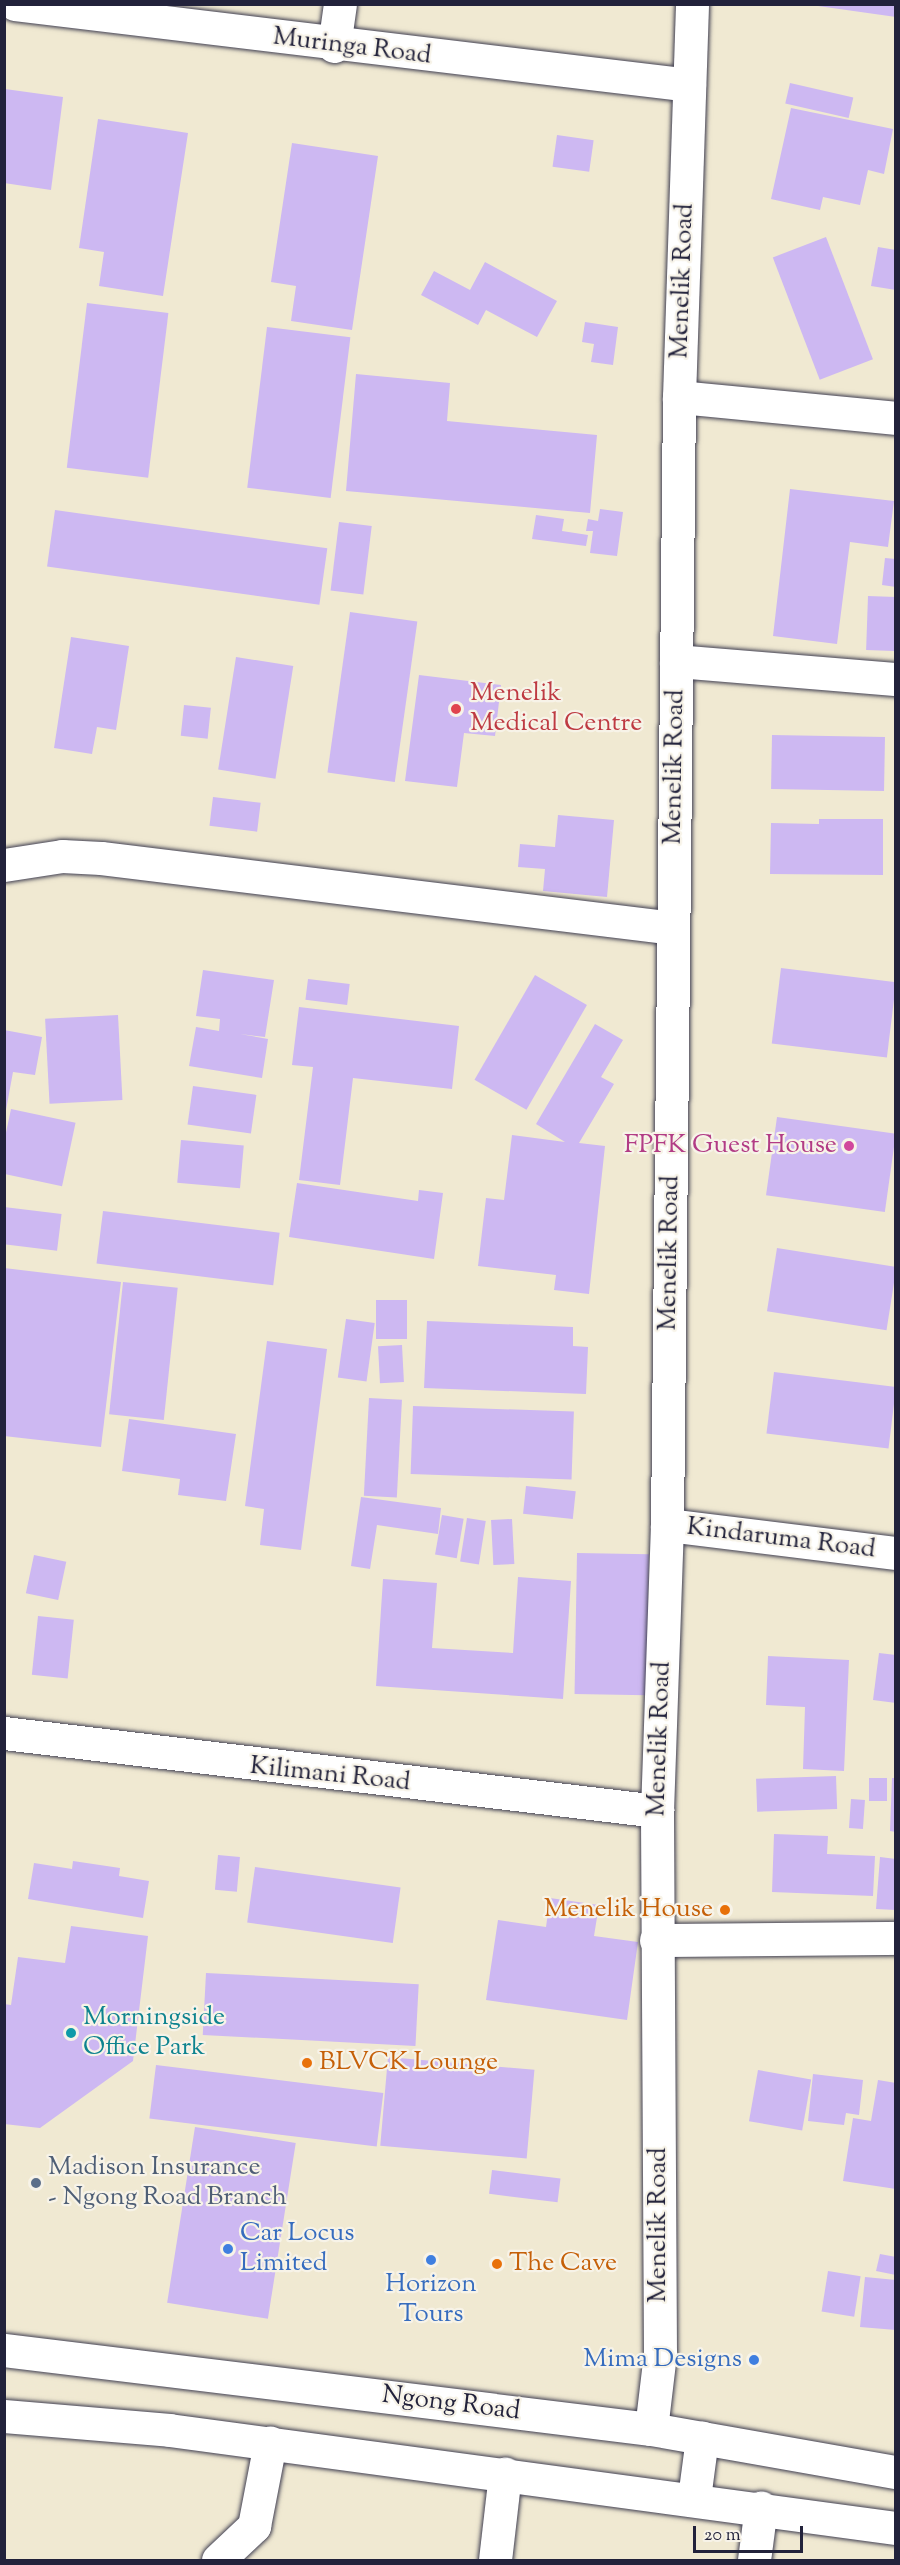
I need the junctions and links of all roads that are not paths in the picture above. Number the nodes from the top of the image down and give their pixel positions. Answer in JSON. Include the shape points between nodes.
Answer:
{"nodes":[{"id":1,"x":15,"y":4,"type":"edge"},
{"id":2,"x":340,"y":4,"type":"edge"},
{"id":3,"x":692,"y":4,"type":"edge"},
{"id":4,"x":147,"y":13,"type":"edge"},
{"id":5,"x":334,"y":46,"type":"junction"},
{"id":6,"x":689,"y":86,"type":"junction"},
{"id":7,"x":679,"y":397,"type":"junction"},
{"id":8,"x":896,"y":418,"type":"edge"},
{"id":9,"x":675,"y":661,"type":"junction"},
{"id":10,"x":896,"y":679,"type":"edge"},
{"id":11,"x":4,"y":865,"type":"edge"},
{"id":12,"x":673,"y":928,"type":"junction"},
{"id":13,"x":667,"y":1525,"type":"junction"},
{"id":14,"x":896,"y":1553,"type":"edge"},
{"id":15,"x":4,"y":1733,"type":"edge"},
{"id":16,"x":657,"y":1810,"type":"junction"},
{"id":17,"x":896,"y":1938,"type":"edge"},
{"id":18,"x":656,"y":1940,"type":"junction"},
{"id":19,"x":4,"y":2350,"type":"edge"},
{"id":20,"x":4,"y":2416,"type":"edge"},
{"id":21,"x":651,"y":2429,"type":"junction"},
{"id":22,"x":702,"y":2438,"type":"junction"},
{"id":23,"x":270,"y":2443,"type":"junction"},
{"id":24,"x":896,"y":2472,"type":"edge"},
{"id":25,"x":505,"y":2474,"type":"junction"},
{"id":26,"x":694,"y":2498,"type":"junction"},
{"id":27,"x":761,"y":2507,"type":"junction"},
{"id":28,"x":896,"y":2528,"type":"edge"},
{"id":29,"x":218,"y":2560,"type":"edge"},
{"id":30,"x":495,"y":2560,"type":"edge"},
{"id":31,"x":754,"y":2560,"type":"edge"}],
"edges":[{"from":1,"to":4,"type":"street","name":"Muringa Road"},
{"from":2,"to":5,"type":"street"},
{"from":3,"to":6,"type":"street","name":"Menelik Road"},
{"from":4,"to":5,"type":"street","name":"Muringa Road"},
{"from":5,"to":6,"type":"street","name":"Muringa Road"},
{"from":6,"to":7,"type":"street","name":"Menelik Road"},
{"from":7,"to":8,"type":"street"},
{"from":7,"to":9,"type":"street","name":"Menelik Road"},
{"from":9,"to":10,"type":"street"},
{"from":9,"to":12,"type":"street","name":"Menelik Road"},
{"from":11,"to":12,"type":"street","via":[[62,856],[101,858]]},
{"from":12,"to":13,"type":"street","name":"Menelik Road"},
{"from":13,"to":14,"type":"street","name":"Kindaruma Road"},
{"from":13,"to":16,"type":"street","name":"Menelik Road"},
{"from":15,"to":16,"type":"street","name":"Kilimani Road"},
{"from":16,"to":18,"type":"street","name":"Menelik Road"},
{"from":17,"to":18,"type":"street"},
{"from":18,"to":21,"type":"street","name":"Menelik Road","via":[[660,2353]]},
{"from":19,"to":21,"type":"street","name":"Ngong Road"},
{"from":20,"to":23,"type":"street"},
{"from":21,"to":22,"type":"street","name":"Ngong Road"},
{"from":22,"to":24,"type":"street","name":"Ngong Road"},
{"from":22,"to":26,"type":"street"},
{"from":23,"to":25,"type":"street"},
{"from":23,"to":29,"type":"street","via":[[254,2526]]},
{"from":25,"to":26,"type":"street"},
{"from":25,"to":30,"type":"street"},
{"from":26,"to":27,"type":"street"},
{"from":27,"to":28,"type":"street"},
{"from":27,"to":31,"type":"street"}]}
